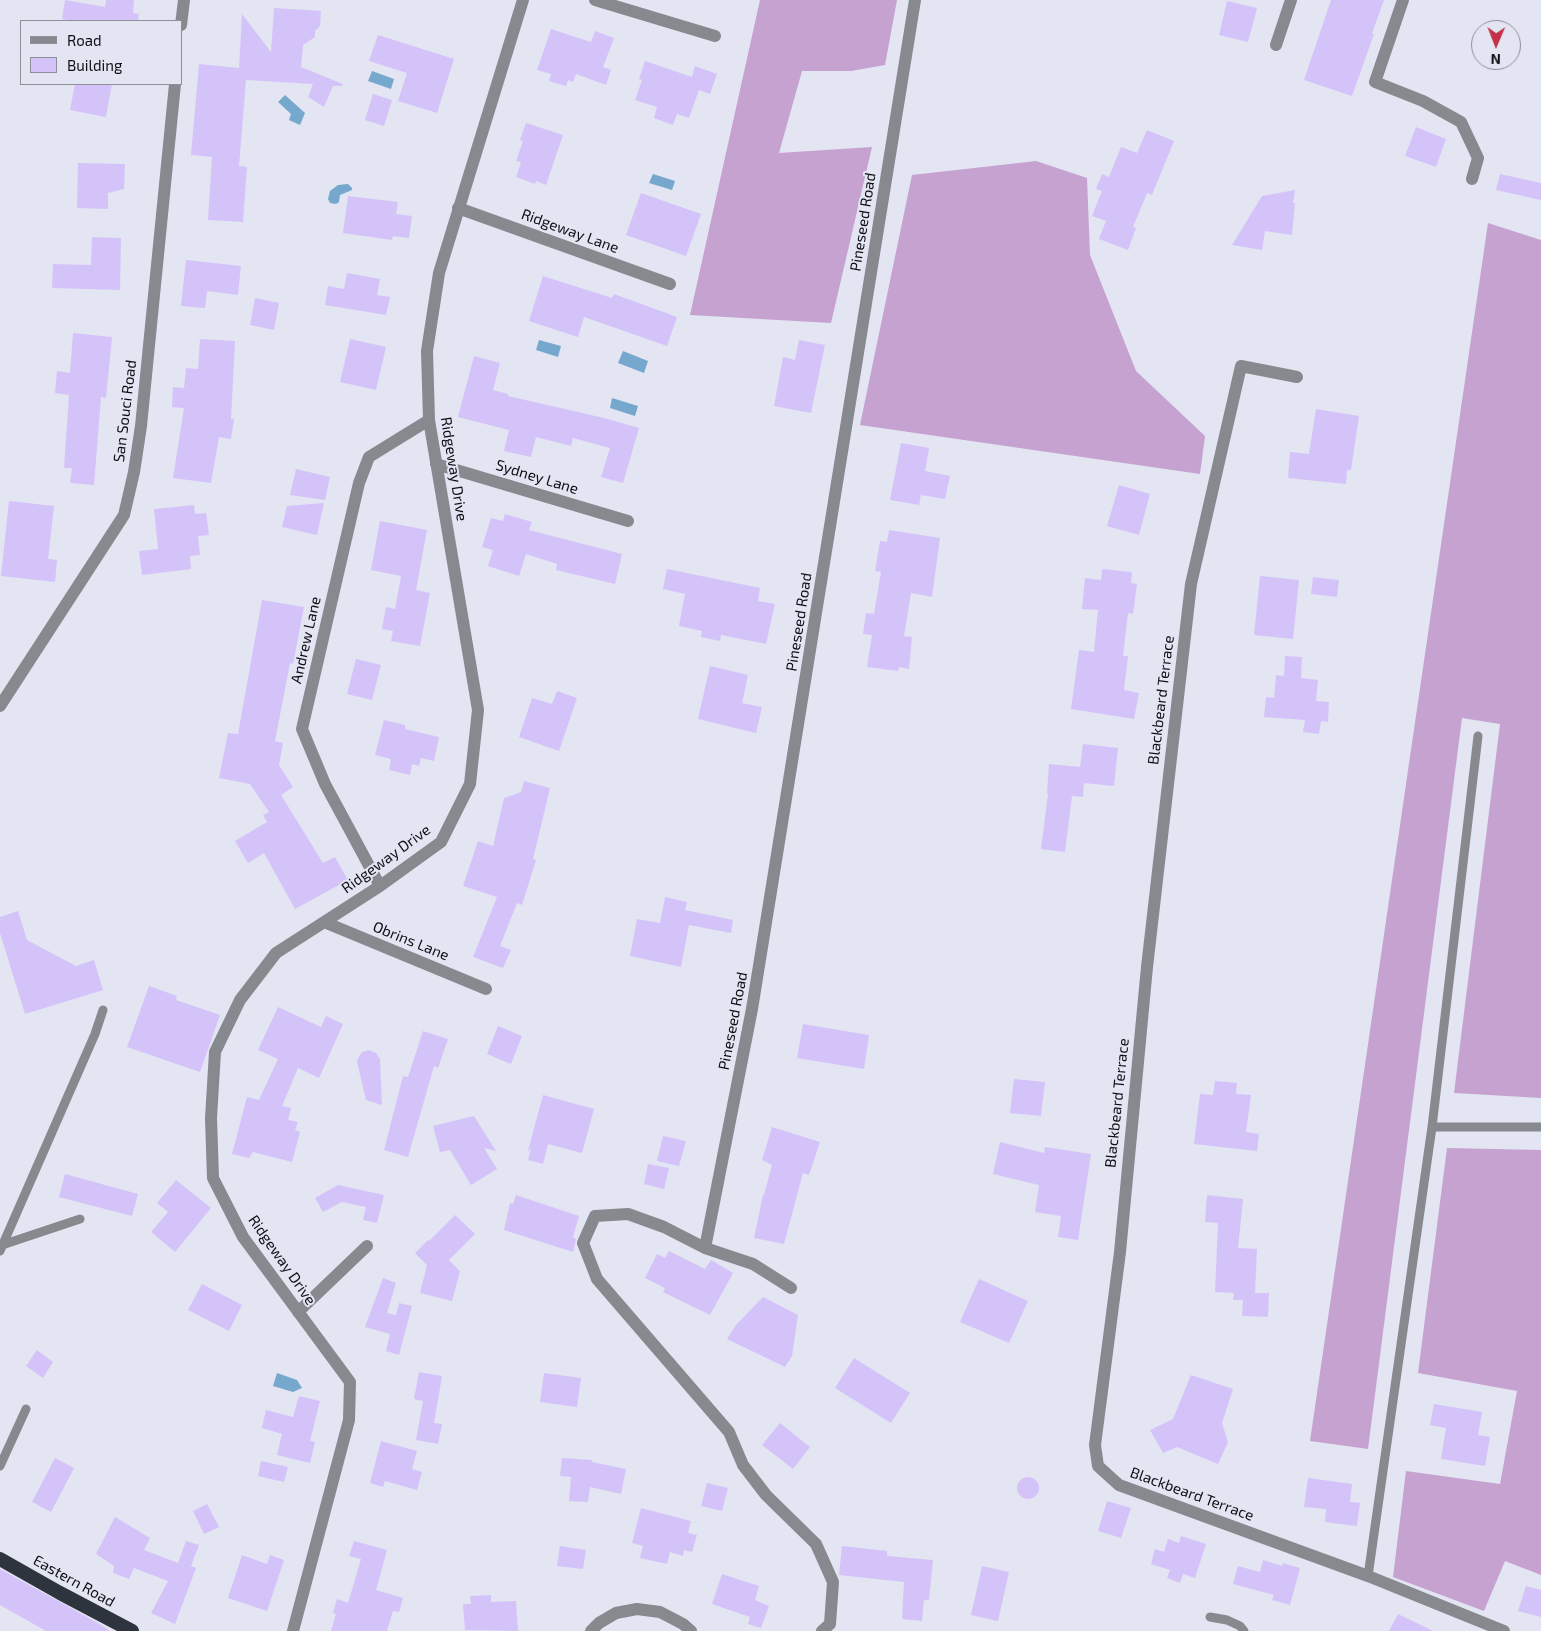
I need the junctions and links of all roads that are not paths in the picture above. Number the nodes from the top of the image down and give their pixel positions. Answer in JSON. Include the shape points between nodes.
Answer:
{"nodes":[{"id":1,"x":184,"y":0,"type":"edge"},
{"id":2,"x":523,"y":0,"type":"edge"},
{"id":3,"x":595,"y":0,"type":"edge"},
{"id":4,"x":915,"y":0,"type":"edge"},
{"id":5,"x":1291,"y":0,"type":"edge"},
{"id":6,"x":1403,"y":0,"type":"edge"},
{"id":7,"x":182,"y":20,"type":"edge"},
{"id":8,"x":715,"y":36,"type":"dead end"},
{"id":9,"x":1276,"y":45,"type":"dead end"},
{"id":10,"x":175,"y":85,"type":"edge"},
{"id":11,"x":1472,"y":179,"type":"dead end"},
{"id":12,"x":458,"y":208,"type":"junction"},
{"id":13,"x":670,"y":284,"type":"dead end"},
{"id":14,"x":1297,"y":377,"type":"dead end"},
{"id":15,"x":429,"y":420,"type":"junction"},
{"id":16,"x":436,"y":464,"type":"junction"},
{"id":17,"x":628,"y":521,"type":"dead end"},
{"id":18,"x":0,"y":706,"type":"edge"},
{"id":19,"x":1478,"y":736,"type":"dead end"},
{"id":20,"x":380,"y":886,"type":"junction"},
{"id":21,"x":324,"y":922,"type":"junction"},
{"id":22,"x":486,"y":989,"type":"dead end"},
{"id":23,"x":103,"y":1010,"type":"dead end"},
{"id":24,"x":1432,"y":1127,"type":"junction"},
{"id":25,"x":1541,"y":1127,"type":"edge"},
{"id":26,"x":80,"y":1219,"type":"dead end"},
{"id":27,"x":366,"y":1246,"type":"dead end"},
{"id":28,"x":1,"y":1248,"type":"edge"},
{"id":29,"x":705,"y":1248,"type":"junction"},
{"id":30,"x":791,"y":1288,"type":"dead end"},
{"id":31,"x":298,"y":1312,"type":"junction"},
{"id":32,"x":26,"y":1409,"type":"dead end"},
{"id":33,"x":0,"y":1466,"type":"edge"},
{"id":34,"x":0,"y":1559,"type":"edge"},
{"id":35,"x":1368,"y":1576,"type":"junction"},
{"id":36,"x":1210,"y":1617,"type":"dead end"},
{"id":37,"x":132,"y":1631,"type":"edge"},
{"id":38,"x":293,"y":1631,"type":"edge"},
{"id":39,"x":591,"y":1631,"type":"edge"},
{"id":40,"x":691,"y":1631,"type":"edge"},
{"id":41,"x":822,"y":1631,"type":"edge"},
{"id":42,"x":1244,"y":1631,"type":"edge"},
{"id":43,"x":1504,"y":1631,"type":"edge"}],
"edges":[{"from":1,"to":7,"type":"street"},
{"from":2,"to":12,"type":"street","name":"Ridgeway Drive"},
{"from":3,"to":8,"type":"street"},
{"from":4,"to":29,"type":"street","name":"Pineseed Road","via":[[752,1009]]},
{"from":5,"to":9,"type":"street"},
{"from":6,"to":11,"type":"street","via":[[1375,82],[1422,101],[1461,122],[1478,158]]},
{"from":10,"to":18,"type":"street","name":"San Souci Road","via":[[141,426],[124,515]]},
{"from":12,"to":13,"type":"street","name":"Ridgeway Lane"},
{"from":12,"to":15,"type":"street","name":"Ridgeway Drive","via":[[438,273],[428,351]]},
{"from":14,"to":35,"type":"street","name":"Blackbeard Terrace","via":[[1241,366],[1191,584],[1147,966],[1120,1252],[1095,1445],[1098,1466],[1119,1485]]},
{"from":15,"to":16,"type":"street","name":"Ridgeway Drive"},
{"from":15,"to":20,"type":"street","name":"Andrew Lane","via":[[369,457],[359,483],[302,729],[325,784]]},
{"from":16,"to":17,"type":"street","name":"Sydney Lane"},
{"from":16,"to":20,"type":"street","name":"Ridgeway Drive","via":[[478,710],[470,784],[441,842]]},
{"from":19,"to":24,"type":"lane"},
{"from":20,"to":21,"type":"street","name":"Ridgeway Drive"},
{"from":21,"to":22,"type":"street","name":"Obrins Lane"},
{"from":21,"to":31,"type":"street","name":"Ridgeway Drive","via":[[276,953],[240,1000],[215,1052],[211,1118],[213,1178],[243,1237]]},
{"from":23,"to":28,"type":"lane"},
{"from":24,"to":25,"type":"lane"},
{"from":24,"to":35,"type":"lane"},
{"from":26,"to":28,"type":"lane"},
{"from":27,"to":31,"type":"street"},
{"from":29,"to":30,"type":"street","via":[[753,1264]]},
{"from":29,"to":41,"type":"street","via":[[664,1227],[628,1214],[595,1216],[583,1243],[597,1279],[729,1432],[743,1465],[766,1495],[816,1544],[834,1582],[830,1624]]},
{"from":31,"to":38,"type":"street","name":"Ridgeway Drive","via":[[350,1382],[349,1420]]},
{"from":32,"to":33,"type":"lane"},
{"from":34,"to":37,"type":"highway","name":"Eastern Road"},
{"from":35,"to":43,"type":"street","name":"Blackbeard Terrace"},
{"from":36,"to":42,"type":"lane","via":[[1227,1620]]},
{"from":39,"to":40,"type":"street","via":[[599,1622],[616,1613],[637,1609],[660,1612]]}]}
